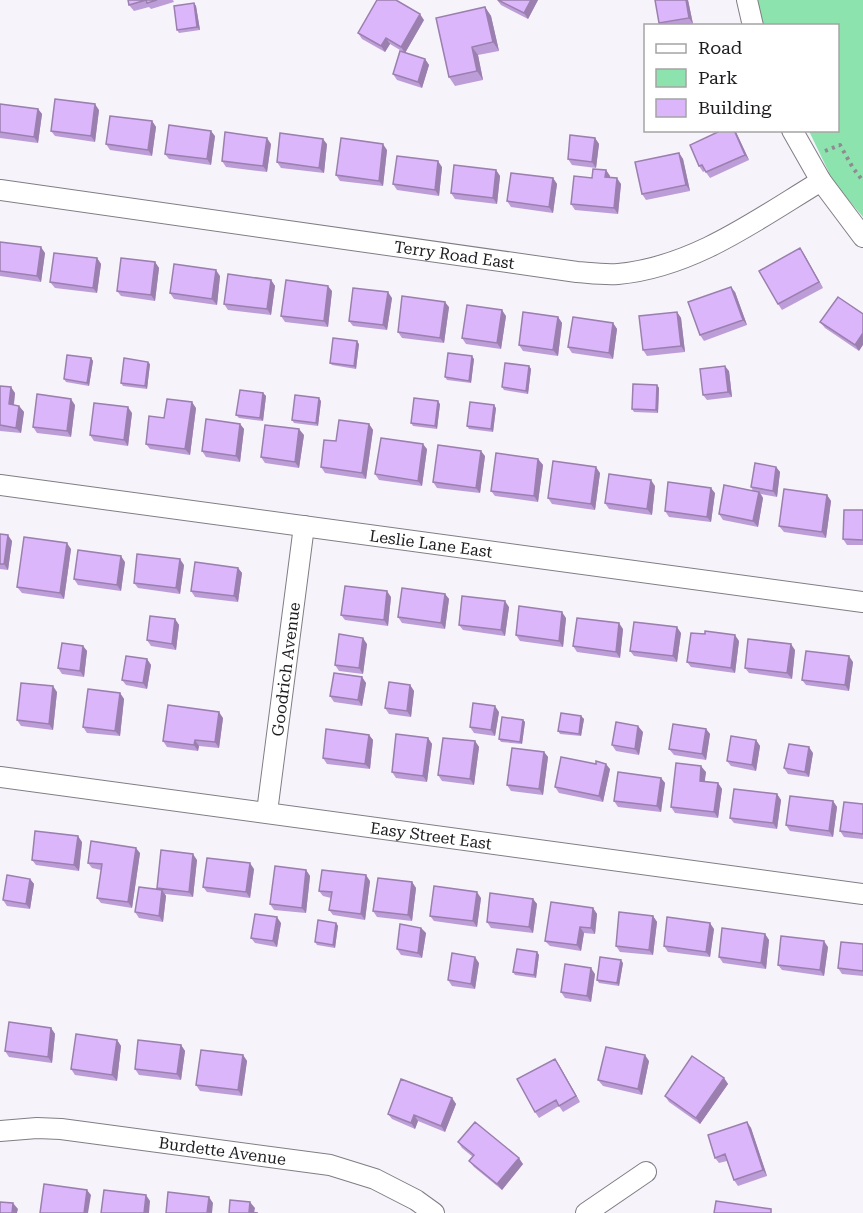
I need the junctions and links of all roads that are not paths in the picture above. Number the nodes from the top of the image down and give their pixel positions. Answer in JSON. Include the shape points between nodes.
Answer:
{"nodes":[{"id":1,"x":747,"y":0,"type":"edge"},
{"id":2,"x":753,"y":24,"type":"edge"},
{"id":3,"x":793,"y":132,"type":"edge"},
{"id":4,"x":821,"y":181,"type":"junction"},
{"id":5,"x":0,"y":190,"type":"edge"},
{"id":6,"x":863,"y":237,"type":"edge"},
{"id":7,"x":0,"y":485,"type":"edge"},
{"id":8,"x":304,"y":526,"type":"junction"},
{"id":9,"x":863,"y":602,"type":"edge"},
{"id":10,"x":0,"y":777,"type":"edge"},
{"id":11,"x":267,"y":812,"type":"junction"},
{"id":12,"x":863,"y":894,"type":"edge"},
{"id":13,"x":0,"y":1131,"type":"edge"},
{"id":14,"x":646,"y":1172,"type":"dead end"},
{"id":15,"x":434,"y":1213,"type":"edge"},
{"id":16,"x":586,"y":1213,"type":"edge"}],
"edges":[{"from":1,"to":2,"type":"street"},
{"from":3,"to":4,"type":"street"},
{"from":4,"to":5,"type":"street","name":"Terry Road East","via":[[697,253],[647,269],[605,274]]},
{"from":4,"to":6,"type":"street"},
{"from":7,"to":8,"type":"street","name":"Leslie Lane East"},
{"from":8,"to":9,"type":"street","name":"Leslie Lane East"},
{"from":8,"to":11,"type":"street","name":"Goodrich Avenue"},
{"from":10,"to":11,"type":"street","name":"Easy Street East"},
{"from":11,"to":12,"type":"street","name":"Easy Street East"},
{"from":13,"to":15,"type":"street","name":"Burdette Avenue","via":[[61,1129],[330,1165],[375,1179]]},
{"from":14,"to":16,"type":"street"}]}
